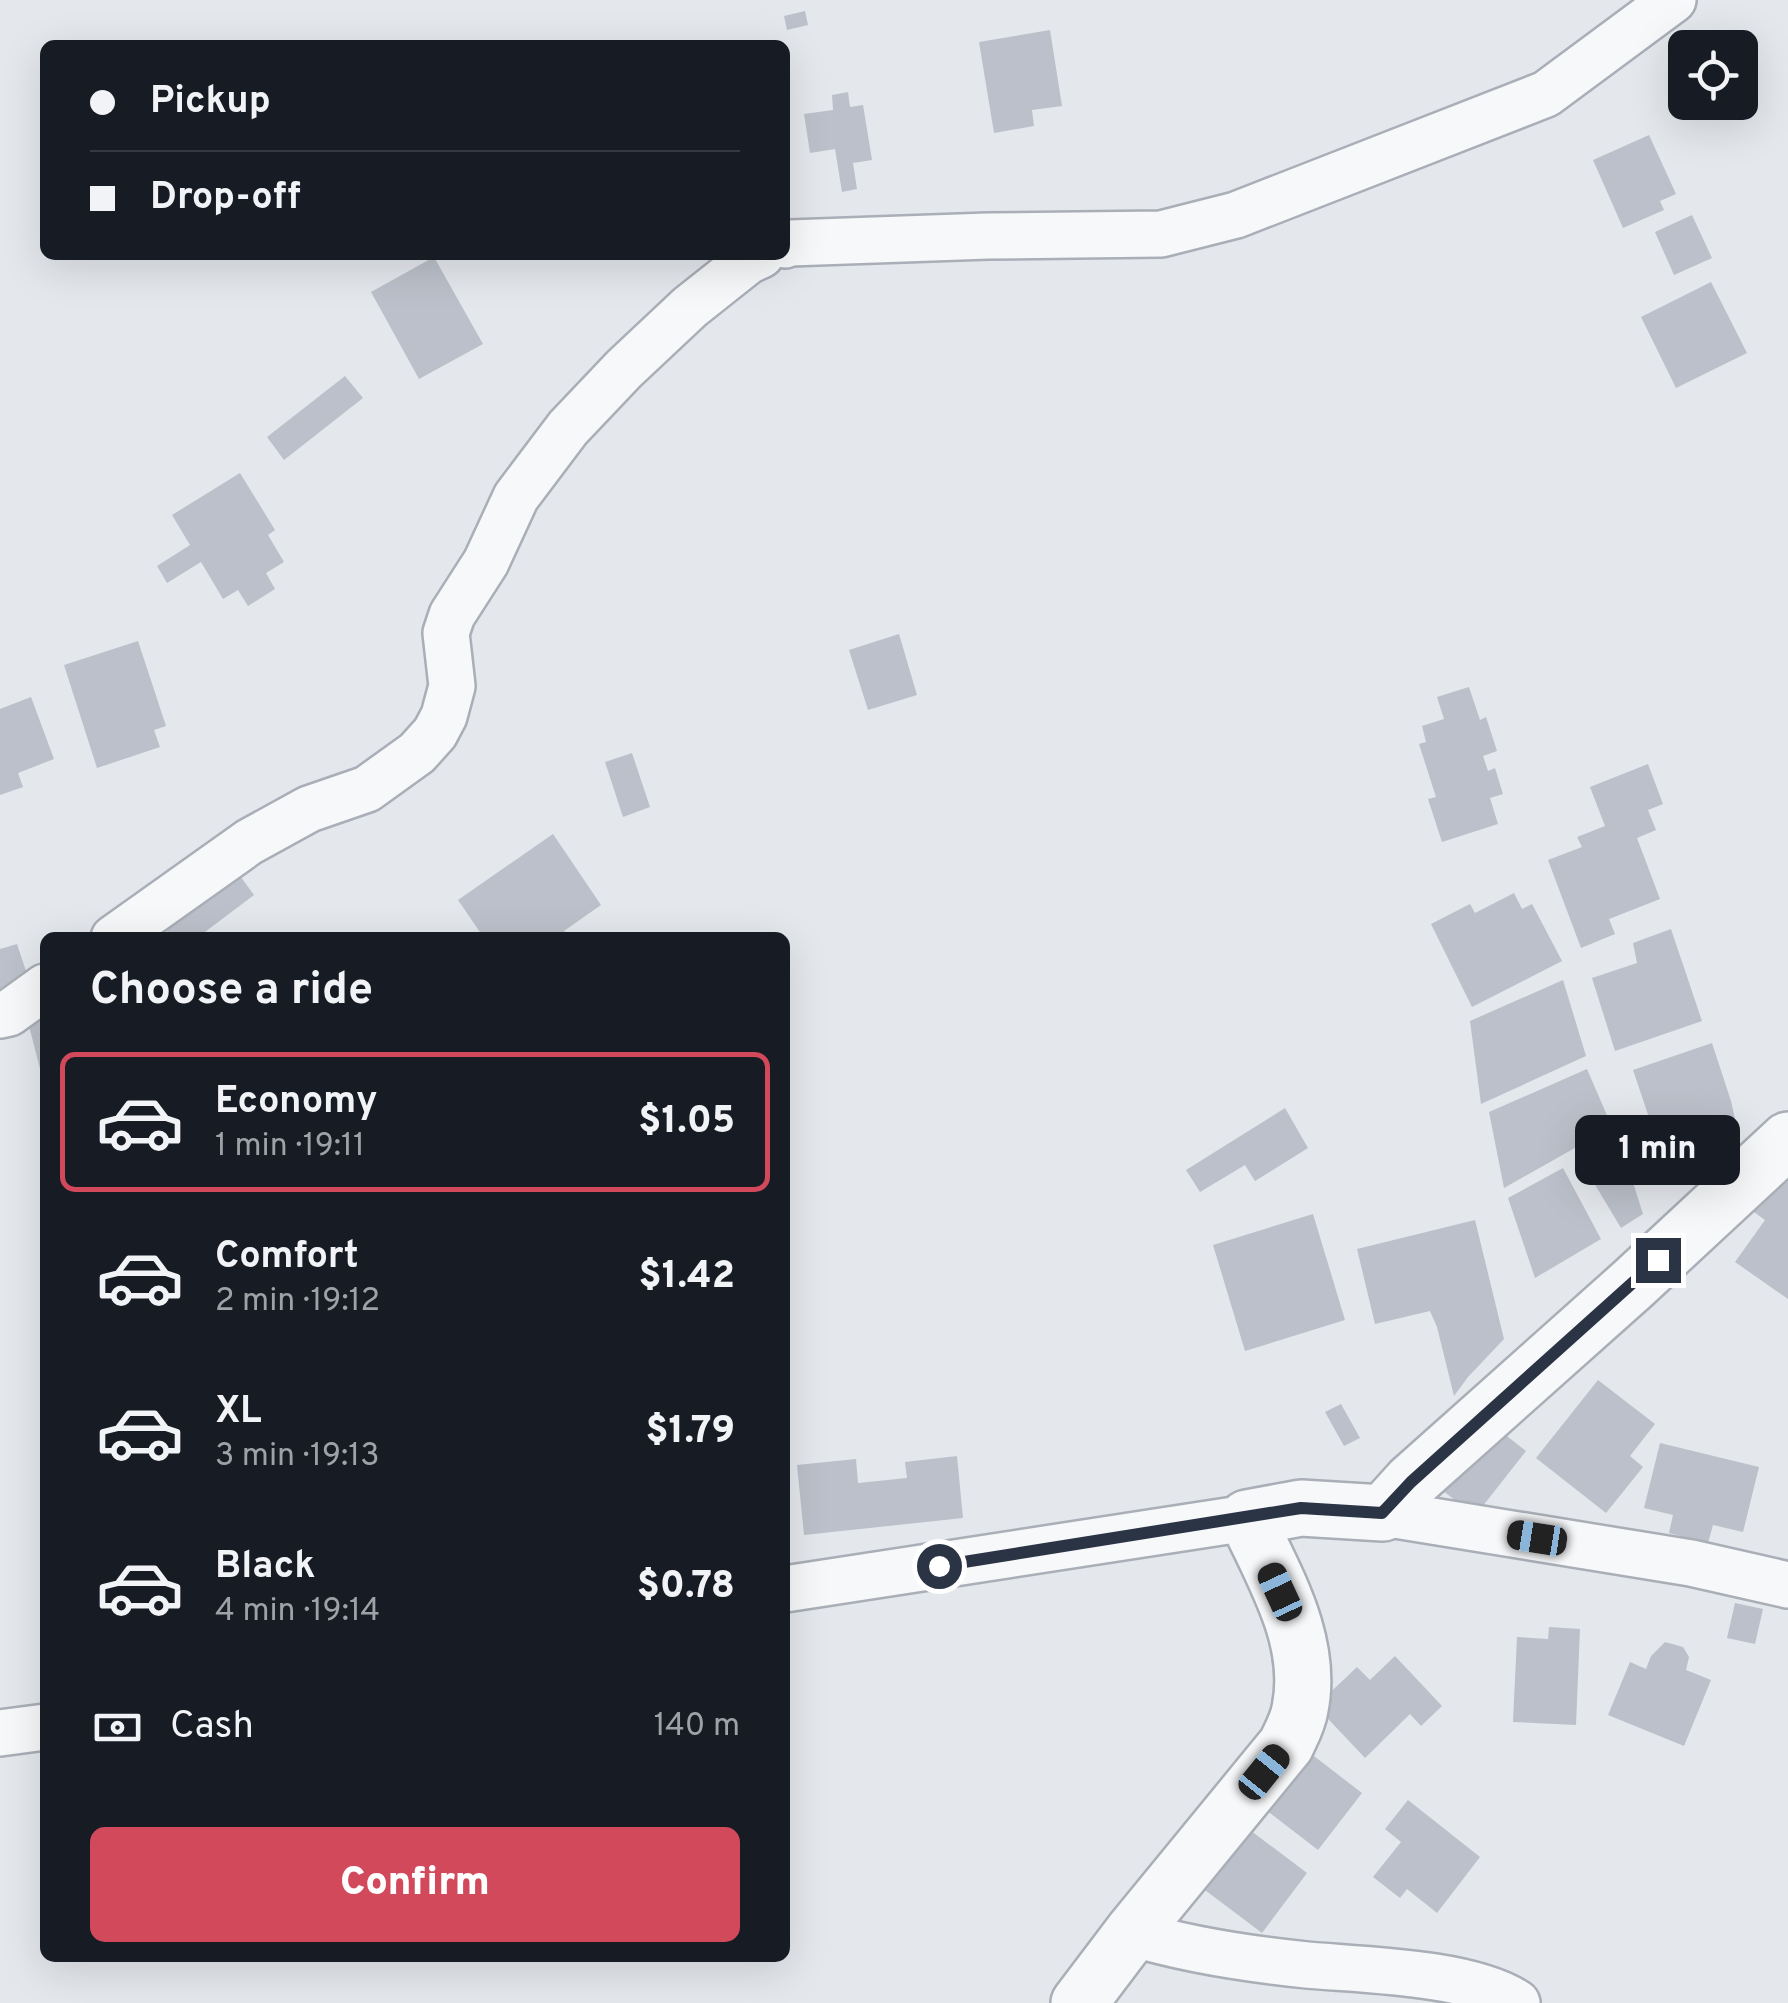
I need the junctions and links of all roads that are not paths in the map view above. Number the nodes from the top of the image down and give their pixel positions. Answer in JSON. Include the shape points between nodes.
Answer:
{"nodes":[{"id":1,"x":1649,"y":7,"type":"edge"},
{"id":2,"x":790,"y":242,"type":"edge"},
{"id":3,"x":748,"y":260,"type":"edge"},
{"id":4,"x":122,"y":932,"type":"edge"},
{"id":5,"x":40,"y":991,"type":"edge"},
{"id":6,"x":0,"y":1015,"type":"edge"},
{"id":7,"x":1786,"y":1143,"type":"edge"},
{"id":8,"x":1382,"y":1513,"type":"junction"},
{"id":9,"x":1247,"y":1518,"type":"junction"},
{"id":10,"x":1788,"y":1585,"type":"edge"},
{"id":11,"x":790,"y":1588,"type":"edge"},
{"id":12,"x":40,"y":1728,"type":"edge"},
{"id":13,"x":0,"y":1733,"type":"edge"},
{"id":14,"x":1132,"y":1932,"type":"junction"},
{"id":15,"x":1079,"y":2003,"type":"edge"},
{"id":16,"x":1518,"y":2003,"type":"edge"}],
"edges":[{"from":1,"to":2,"type":"street","via":[[1546,94],[1236,215],[1161,234]]},
{"from":3,"to":4,"type":"street","via":[[624,369],[568,428],[516,498],[452,615],[446,633],[452,686],[444,716],[417,754],[367,789],[309,809],[248,842]]},
{"from":5,"to":6,"type":"street"},
{"from":7,"to":8,"type":"street"},
{"from":8,"to":9,"type":"street","via":[[1301,1508]]},
{"from":8,"to":10,"type":"street"},
{"from":9,"to":11,"type":"street"},
{"from":9,"to":14,"type":"street","via":[[1302,1652],[1300,1712],[1286,1746]]},
{"from":12,"to":13,"type":"street"},
{"from":14,"to":15,"type":"street"},
{"from":14,"to":16,"type":"street","via":[[1300,1964],[1426,1976]]}]}
